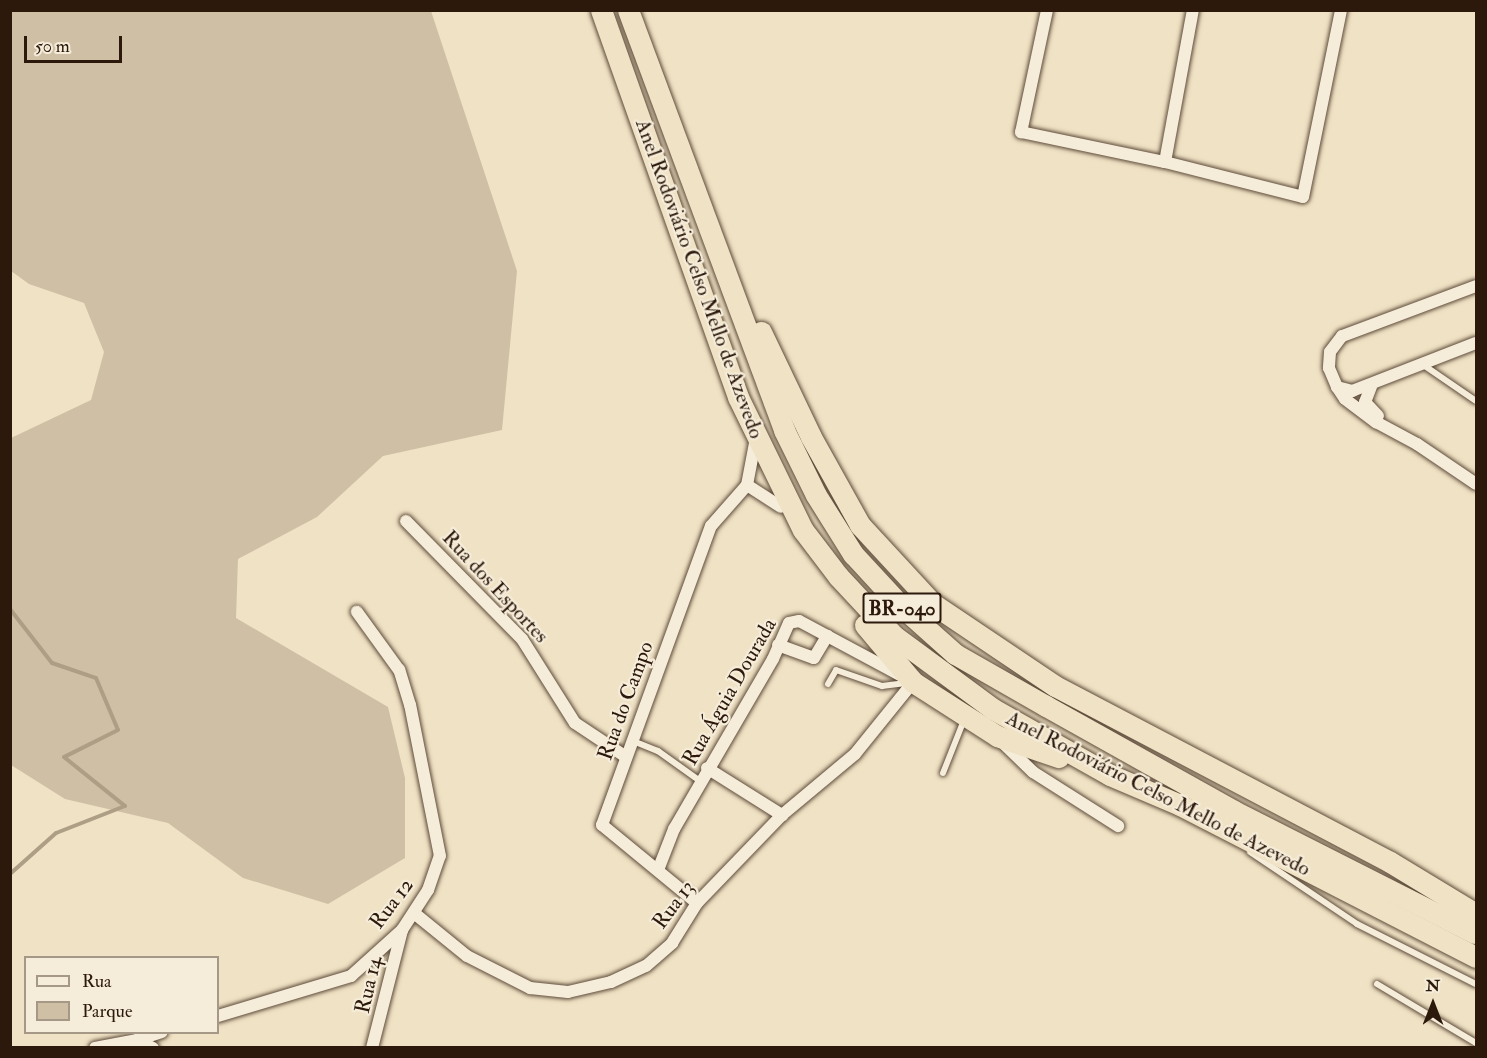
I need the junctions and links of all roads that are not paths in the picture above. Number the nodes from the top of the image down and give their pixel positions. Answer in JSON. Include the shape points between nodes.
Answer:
{"nodes":[{"id":1,"x":601,"y":10,"type":"edge"},
{"id":2,"x":628,"y":10,"type":"edge"},
{"id":3,"x":1047,"y":10,"type":"edge"},
{"id":4,"x":1193,"y":10,"type":"edge"},
{"id":5,"x":1341,"y":10,"type":"edge"},
{"id":6,"x":1165,"y":162,"type":"junction"},
{"id":7,"x":700,"y":201,"type":"junction"},
{"id":8,"x":1476,"y":286,"type":"edge"},
{"id":9,"x":1476,"y":343,"type":"edge"},
{"id":10,"x":1421,"y":364,"type":"junction"},
{"id":11,"x":1372,"y":384,"type":"junction"},
{"id":12,"x":1337,"y":387,"type":"junction"},
{"id":13,"x":1476,"y":401,"type":"edge"},
{"id":14,"x":1399,"y":434,"type":"junction"},
{"id":15,"x":756,"y":438,"type":"junction"},
{"id":16,"x":772,"y":470,"type":"junction"},
{"id":17,"x":1476,"y":484,"type":"edge"},
{"id":18,"x":747,"y":485,"type":"junction"},
{"id":19,"x":781,"y":507,"type":"junction"},
{"id":20,"x":406,"y":521,"type":"dead end"},
{"id":21,"x":357,"y":612,"type":"dead end"},
{"id":22,"x":827,"y":636,"type":"junction"},
{"id":23,"x":778,"y":645,"type":"junction"},
{"id":24,"x":914,"y":682,"type":"junction"},
{"id":25,"x":828,"y":684,"type":"dead end"},
{"id":26,"x":966,"y":716,"type":"junction"},
{"id":27,"x":997,"y":736,"type":"junction"},
{"id":28,"x":632,"y":741,"type":"junction"},
{"id":29,"x":626,"y":757,"type":"junction"},
{"id":30,"x":708,"y":768,"type":"junction"},
{"id":31,"x":943,"y":773,"type":"dead end"},
{"id":32,"x":1110,"y":775,"type":"junction"},
{"id":33,"x":700,"y":781,"type":"junction"},
{"id":34,"x":1180,"y":805,"type":"junction"},
{"id":35,"x":782,"y":815,"type":"junction"},
{"id":36,"x":1118,"y":826,"type":"dead end"},
{"id":37,"x":658,"y":870,"type":"junction"},
{"id":38,"x":697,"y":903,"type":"junction"},
{"id":39,"x":414,"y":913,"type":"junction"},
{"id":40,"x":1476,"y":914,"type":"edge"},
{"id":41,"x":402,"y":930,"type":"junction"},
{"id":42,"x":1476,"y":934,"type":"edge"},
{"id":43,"x":1476,"y":957,"type":"edge"},
{"id":44,"x":1377,"y":984,"type":"dead end"},
{"id":45,"x":1476,"y":984,"type":"edge"},
{"id":46,"x":219,"y":1016,"type":"edge"},
{"id":47,"x":156,"y":1034,"type":"edge"},
{"id":48,"x":137,"y":1040,"type":"junction"},
{"id":49,"x":1476,"y":1043,"type":"edge"},
{"id":50,"x":95,"y":1047,"type":"edge"},
{"id":51,"x":153,"y":1047,"type":"edge"},
{"id":52,"x":372,"y":1047,"type":"edge"}],
"edges":[{"from":1,"to":15,"type":"highway","name":"Anel Rodoviário Celso Mello de Azevedo","number":"BR-040"},
{"from":2,"to":7,"type":"highway","name":"Anel Rodoviário Celso Mello de Azevedo","number":"BR-040"},
{"from":3,"to":6,"type":"street","via":[[1021,132]]},
{"from":4,"to":6,"type":"street"},
{"from":5,"to":6,"type":"street","via":[[1303,197]]},
{"from":7,"to":40,"type":"highway","via":[[722,233],[762,334],[811,437],[860,525],[933,603],[1055,686],[1390,862]]},
{"from":7,"to":42,"type":"highway","name":"Anel Rodoviário Celso Mello de Azevedo","number":"BR-040","via":[[784,430],[816,495],[853,554],[901,606],[955,654],[1036,701],[1234,811]]},
{"from":8,"to":12,"type":"street","via":[[1342,336],[1330,352],[1329,368]]},
{"from":9,"to":10,"type":"street"},
{"from":10,"to":11,"type":"street"},
{"from":10,"to":13,"type":"lane"},
{"from":11,"to":12,"type":"street","via":[[1352,391]]},
{"from":11,"to":14,"type":"street","via":[[1365,394],[1367,407]]},
{"from":12,"to":14,"type":"street","via":[[1353,406]]},
{"from":14,"to":17,"type":"street"},
{"from":15,"to":16,"type":"highway","name":"Anel Rodoviário Celso Mello de Azevedo","number":"BR-040"},
{"from":15,"to":18,"type":"street"},
{"from":16,"to":19,"type":"highway"},
{"from":16,"to":32,"type":"highway","name":"Anel Rodoviário Celso Mello de Azevedo","number":"BR-040","via":[[803,530],[838,576],[894,636],[993,709]]},
{"from":18,"to":19,"type":"street"},
{"from":18,"to":28,"type":"street","name":"Rua do Campo","via":[[711,526]]},
{"from":19,"to":24,"type":"highway","via":[[801,549]]},
{"from":20,"to":29,"type":"street","name":"Rua dos Esportes","via":[[522,639],[575,723]]},
{"from":21,"to":39,"type":"street","name":"Rua 12","via":[[399,670],[410,705],[440,856],[428,890]]},
{"from":22,"to":23,"type":"street","via":[[814,658]]},
{"from":22,"to":23,"type":"street","name":"Rua Águia Dourada","via":[[799,621],[789,623]]},
{"from":22,"to":24,"type":"street","name":"Rua Águia Dourada"},
{"from":23,"to":30,"type":"street","name":"Rua Águia Dourada"},
{"from":24,"to":25,"type":"lane","via":[[882,686],[836,670]]},
{"from":24,"to":26,"type":"highway"},
{"from":24,"to":35,"type":"street","name":"Rua 13","via":[[855,754]]},
{"from":26,"to":27,"type":"highway"},
{"from":26,"to":31,"type":"lane"},
{"from":27,"to":32,"type":"highway"},
{"from":27,"to":36,"type":"street","via":[[1033,772]]},
{"from":28,"to":29,"type":"street","name":"Rua do Campo"},
{"from":28,"to":33,"type":"lane","via":[[658,751]]},
{"from":29,"to":37,"type":"street","name":"Rua do Campo","via":[[602,825]]},
{"from":30,"to":33,"type":"street","name":"Rua Águia Dourada"},
{"from":30,"to":35,"type":"street"},
{"from":32,"to":34,"type":"highway","name":"Anel Rodoviário Celso Mello de Azevedo","number":"BR-040"},
{"from":33,"to":37,"type":"street","name":"Rua Águia Dourada"},
{"from":34,"to":43,"type":"highway","name":"Anel Rodoviário Celso Mello de Azevedo","number":"BR-040"},
{"from":34,"to":45,"type":"lane","via":[[1358,924]]},
{"from":35,"to":38,"type":"street","name":"Rua 13"},
{"from":37,"to":38,"type":"street","name":"Rua do Campo"},
{"from":38,"to":39,"type":"street","name":"Rua 13","via":[[672,943],[646,966],[611,982],[568,992],[530,988],[499,974],[467,956]]},
{"from":39,"to":41,"type":"street","name":"Rua 12"},
{"from":41,"to":46,"type":"street","name":"Rua 12","via":[[351,976]]},
{"from":41,"to":52,"type":"street","name":"Rua 14"},
{"from":44,"to":49,"type":"lane"},
{"from":47,"to":48,"type":"street"},
{"from":48,"to":50,"type":"street"},
{"from":48,"to":51,"type":"street"}]}
